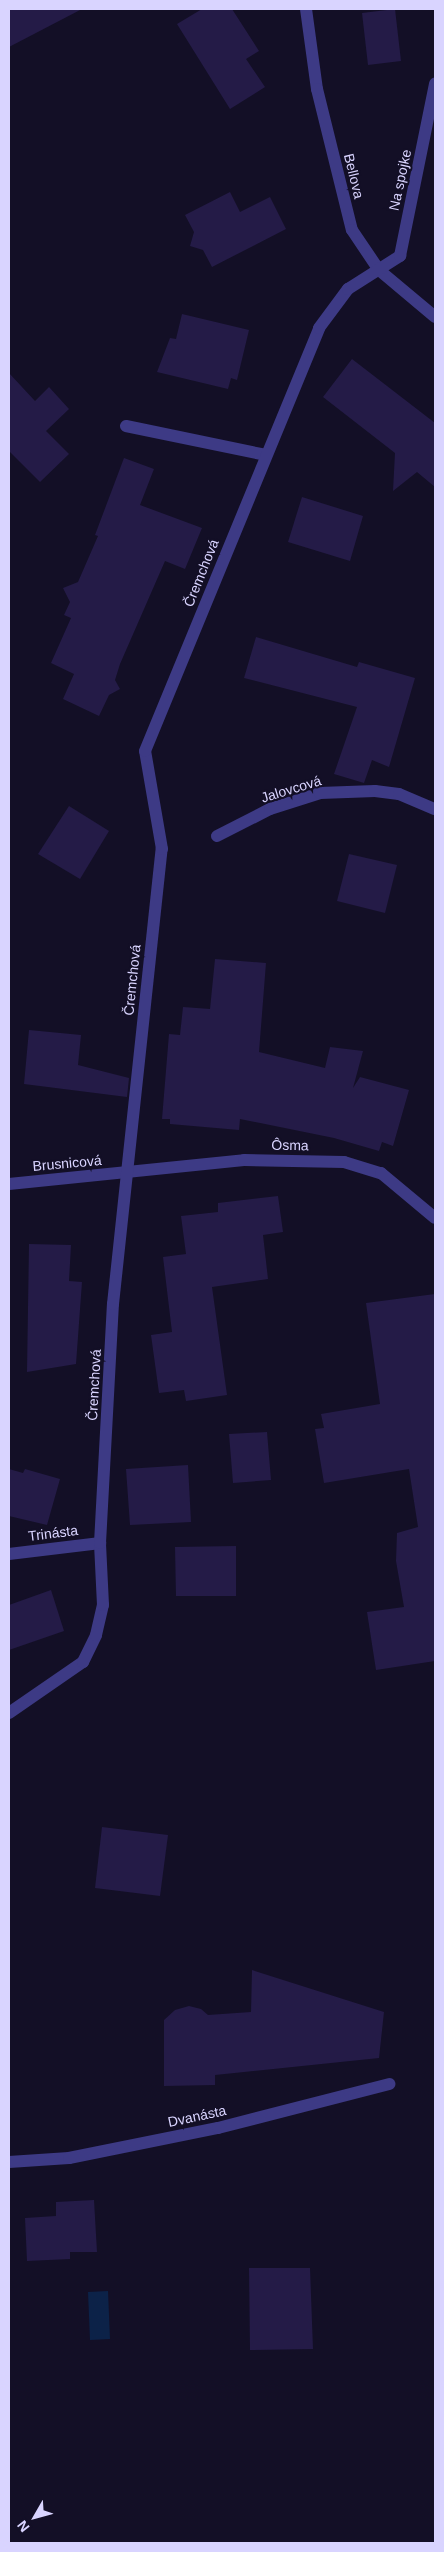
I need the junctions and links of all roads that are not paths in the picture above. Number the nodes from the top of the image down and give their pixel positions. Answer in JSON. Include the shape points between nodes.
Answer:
{"nodes":[{"id":1,"x":306,"y":9,"type":"edge"},
{"id":2,"x":435,"y":84,"type":"edge"},
{"id":3,"x":379,"y":270,"type":"junction"},
{"id":4,"x":435,"y":318,"type":"edge"},
{"id":5,"x":126,"y":426,"type":"dead end"},
{"id":6,"x":266,"y":455,"type":"junction"},
{"id":7,"x":435,"y":809,"type":"edge"},
{"id":8,"x":216,"y":836,"type":"dead end"},
{"id":9,"x":127,"y":1173,"type":"junction"},
{"id":10,"x":9,"y":1184,"type":"edge"},
{"id":11,"x":435,"y":1218,"type":"edge"},
{"id":12,"x":100,"y":1543,"type":"junction"},
{"id":13,"x":9,"y":1554,"type":"edge"},
{"id":14,"x":9,"y":1713,"type":"edge"},
{"id":15,"x":389,"y":2084,"type":"dead end"},
{"id":16,"x":9,"y":2162,"type":"edge"}],
"edges":[{"from":1,"to":3,"type":"street","name":"Bellova","via":[[317,89],[352,230]]},
{"from":2,"to":3,"type":"street","name":"Na spojke","via":[[400,256]]},
{"from":3,"to":4,"type":"street","name":"Bellova"},
{"from":3,"to":6,"type":"street","name":"Čremchová","via":[[348,289],[319,328]]},
{"from":5,"to":6,"type":"street"},
{"from":6,"to":9,"type":"street","name":"Čremchová","via":[[144,751],[162,849]]},
{"from":7,"to":8,"type":"street","name":"Jalovcová","via":[[399,794],[375,791],[320,793],[270,809]]},
{"from":9,"to":10,"type":"street","name":"Brusnicová"},
{"from":9,"to":11,"type":"street","name":"Ôsma","via":[[244,1160],[344,1162],[381,1173]]},
{"from":9,"to":12,"type":"street","name":"Čremchová","via":[[113,1304]]},
{"from":12,"to":13,"type":"street","name":"Trinásta"},
{"from":12,"to":14,"type":"street","name":"Čremchová","via":[[103,1605],[96,1635],[83,1662]]},
{"from":15,"to":16,"type":"street","name":"Dvanásta","via":[[218,2128],[68,2158]]}]}
